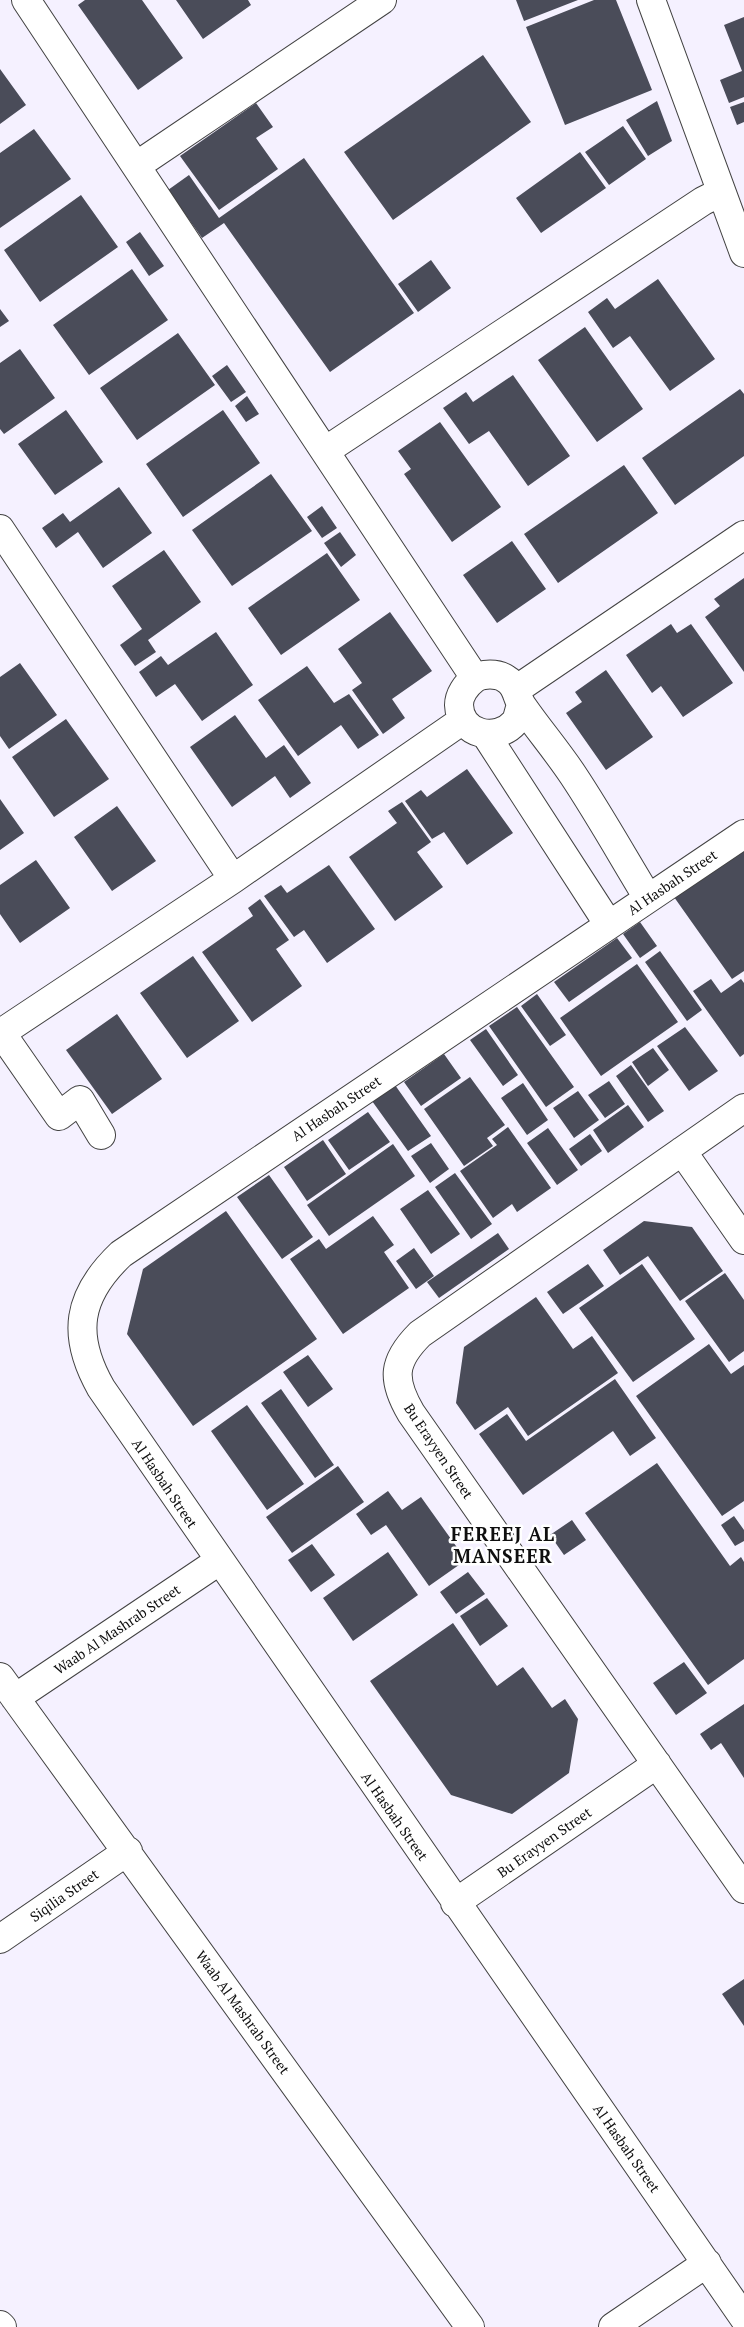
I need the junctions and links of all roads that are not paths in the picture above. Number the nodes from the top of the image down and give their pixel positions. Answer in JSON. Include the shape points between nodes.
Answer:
{"nodes":[{"id":1,"x":26,"y":0,"type":"edge"},
{"id":2,"x":382,"y":0,"type":"edge"},
{"id":3,"x":651,"y":0,"type":"edge"},
{"id":4,"x":136,"y":166,"type":"junction"},
{"id":5,"x":721,"y":192,"type":"junction"},
{"id":6,"x":744,"y":253,"type":"edge"},
{"id":7,"x":325,"y":450,"type":"junction"},
{"id":8,"x":0,"y":529,"type":"edge"},
{"id":9,"x":744,"y":535,"type":"edge"},
{"id":10,"x":475,"y":678,"type":"junction"},
{"id":11,"x":519,"y":697,"type":"junction"},
{"id":12,"x":463,"y":720,"type":"junction"},
{"id":13,"x":486,"y":735,"type":"junction"},
{"id":14,"x":744,"y":834,"type":"edge"},
{"id":15,"x":233,"y":879,"type":"junction"},
{"id":16,"x":648,"y":898,"type":"junction"},
{"id":17,"x":609,"y":925,"type":"junction"},
{"id":18,"x":1,"y":1032,"type":"edge"},
{"id":19,"x":744,"y":1108,"type":"edge"},
{"id":20,"x":101,"y":1135,"type":"dead end"},
{"id":21,"x":682,"y":1151,"type":"junction"},
{"id":22,"x":744,"y":1240,"type":"edge"},
{"id":23,"x":219,"y":1561,"type":"junction"},
{"id":24,"x":8,"y":1687,"type":"edge"},
{"id":25,"x":657,"y":1764,"type":"junction"},
{"id":26,"x":128,"y":1851,"type":"junction"},
{"id":27,"x":744,"y":1889,"type":"edge"},
{"id":28,"x":455,"y":1902,"type":"junction"},
{"id":29,"x":0,"y":1940,"type":"edge"},
{"id":30,"x":707,"y":2263,"type":"junction"},
{"id":31,"x":744,"y":2318,"type":"edge"},
{"id":32,"x":470,"y":2327,"type":"edge"},
{"id":33,"x":613,"y":2327,"type":"edge"}],
"edges":[{"from":1,"to":4,"type":"street"},
{"from":2,"to":4,"type":"street"},
{"from":3,"to":5,"type":"street"},
{"from":4,"to":7,"type":"street"},
{"from":5,"to":6,"type":"street"},
{"from":5,"to":7,"type":"street","via":[[702,201]]},
{"from":7,"to":10,"type":"street"},
{"from":8,"to":15,"type":"street"},
{"from":9,"to":11,"type":"street"},
{"from":10,"to":11,"type":"street","via":[[490,674],[506,678]]},
{"from":10,"to":12,"type":"street","via":[[463,689],[459,705]]},
{"from":11,"to":13,"type":"street","via":[[516,721],[503,732]]},
{"from":11,"to":16,"type":"street","via":[[572,774]]},
{"from":12,"to":13,"type":"street","via":[[473,730]]},
{"from":12,"to":15,"type":"street"},
{"from":13,"to":17,"type":"street"},
{"from":14,"to":16,"type":"street","name":"Al Hasbah Street"},
{"from":15,"to":18,"type":"street"},
{"from":16,"to":17,"type":"street","name":"Al Hasbah Street"},
{"from":17,"to":23,"type":"street","name":"Al Hasbah Street","via":[[141,1239],[103,1271],[90,1293],[83,1316],[83,1342],[89,1366]]},
{"from":18,"to":20,"type":"street","via":[[59,1116],[80,1100]]},
{"from":19,"to":21,"type":"street","name":"Bu Erayyen Street"},
{"from":21,"to":22,"type":"street"},
{"from":21,"to":25,"type":"street","name":"Bu Erayyen Street","via":[[420,1334],[405,1350],[398,1371],[400,1393],[411,1413]]},
{"from":23,"to":24,"type":"street","name":"Waab Al Mashrab Street"},
{"from":23,"to":28,"type":"street","name":"Al Hasbah Street"},
{"from":24,"to":26,"type":"street","name":"Waab Al Mashrab Street"},
{"from":25,"to":27,"type":"street","name":"Bu Erayyen Street"},
{"from":25,"to":28,"type":"street","name":"Bu Erayyen Street"},
{"from":26,"to":29,"type":"street","name":"Siqilia Street"},
{"from":26,"to":32,"type":"street","name":"Waab Al Mashrab Street"},
{"from":28,"to":30,"type":"street","name":"Al Hasbah Street"},
{"from":30,"to":31,"type":"street","name":"Al Hasbah Street"},
{"from":30,"to":33,"type":"street"}]}
